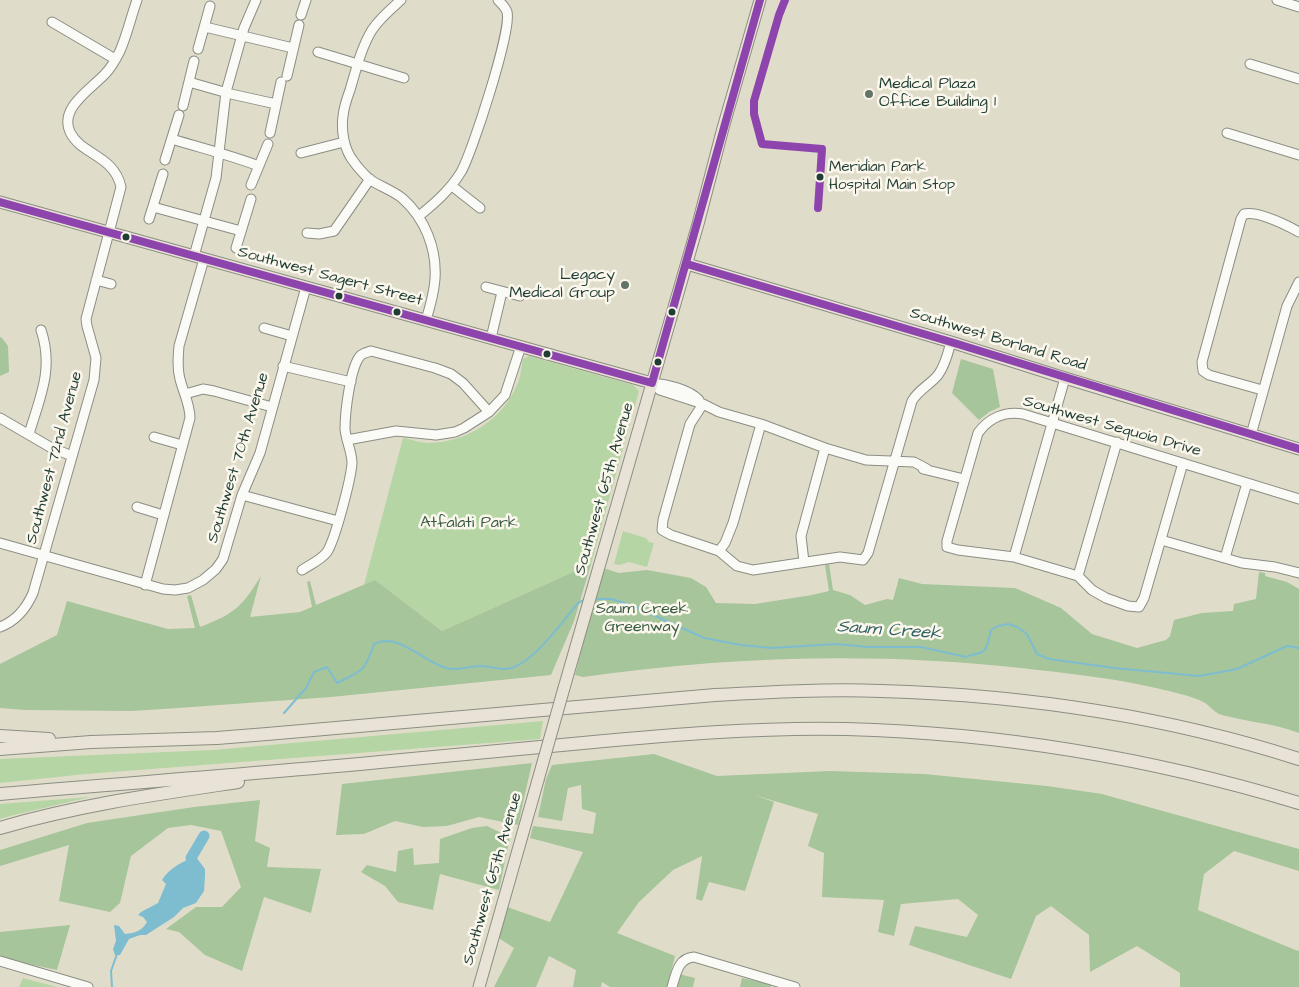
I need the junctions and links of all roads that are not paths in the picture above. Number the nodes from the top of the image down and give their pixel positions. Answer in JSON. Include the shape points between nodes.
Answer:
{"nodes":[{"id":1,"x":137,"y":0,"type":"edge"},
{"id":2,"x":256,"y":0,"type":"edge"},
{"id":3,"x":306,"y":0,"type":"edge"},
{"id":4,"x":401,"y":0,"type":"edge"},
{"id":5,"x":498,"y":0,"type":"edge"},
{"id":6,"x":760,"y":0,"type":"edge"},
{"id":7,"x":1277,"y":0,"type":"edge"},
{"id":8,"x":210,"y":6,"type":"dead end"},
{"id":9,"x":1299,"y":7,"type":"edge"},
{"id":10,"x":301,"y":15,"type":"dead end"},
{"id":11,"x":52,"y":22,"type":"dead end"},
{"id":12,"x":299,"y":25,"type":"dead end"},
{"id":13,"x":205,"y":27,"type":"junction"},
{"id":14,"x":242,"y":36,"type":"junction"},
{"id":15,"x":294,"y":48,"type":"junction"},
{"id":16,"x":198,"y":49,"type":"dead end"},
{"id":17,"x":318,"y":52,"type":"dead end"},
{"id":18,"x":115,"y":59,"type":"junction"},
{"id":19,"x":194,"y":61,"type":"dead end"},
{"id":20,"x":358,"y":64,"type":"junction"},
{"id":21,"x":1250,"y":64,"type":"dead end"},
{"id":22,"x":404,"y":78,"type":"dead end"},
{"id":23,"x":1299,"y":79,"type":"edge"},
{"id":24,"x":189,"y":82,"type":"junction"},
{"id":25,"x":226,"y":92,"type":"junction"},
{"id":26,"x":276,"y":104,"type":"junction"},
{"id":27,"x":270,"y":133,"type":"dead end"},
{"id":28,"x":1227,"y":133,"type":"dead end"},
{"id":29,"x":172,"y":139,"type":"junction"},
{"id":30,"x":344,"y":142,"type":"junction"},
{"id":31,"x":268,"y":144,"type":"dead end"},
{"id":32,"x":219,"y":153,"type":"junction"},
{"id":33,"x":302,"y":153,"type":"dead end"},
{"id":34,"x":1299,"y":155,"type":"edge"},
{"id":35,"x":165,"y":160,"type":"dead end"},
{"id":36,"x":259,"y":166,"type":"junction"},
{"id":37,"x":163,"y":174,"type":"dead end"},
{"id":38,"x":370,"y":179,"type":"junction"},
{"id":39,"x":251,"y":185,"type":"dead end"},
{"id":40,"x":452,"y":186,"type":"junction"},
{"id":41,"x":251,"y":199,"type":"dead end"},
{"id":42,"x":0,"y":202,"type":"edge"},
{"id":43,"x":153,"y":207,"type":"junction"},
{"id":44,"x":480,"y":208,"type":"dead end"},
{"id":45,"x":419,"y":216,"type":"junction"},
{"id":46,"x":149,"y":219,"type":"dead end"},
{"id":47,"x":204,"y":221,"type":"junction"},
{"id":48,"x":241,"y":231,"type":"junction"},
{"id":49,"x":1299,"y":232,"type":"edge"},
{"id":50,"x":110,"y":233,"type":"junction"},
{"id":51,"x":307,"y":233,"type":"dead end"},
{"id":52,"x":236,"y":248,"type":"dead end"},
{"id":53,"x":199,"y":258,"type":"junction"},
{"id":54,"x":686,"y":264,"type":"junction"},
{"id":55,"x":96,"y":280,"type":"junction"},
{"id":56,"x":1299,"y":282,"type":"edge"},
{"id":57,"x":111,"y":284,"type":"dead end"},
{"id":58,"x":306,"y":287,"type":"junction"},
{"id":59,"x":486,"y":287,"type":"dead end"},
{"id":60,"x":502,"y":292,"type":"junction"},
{"id":61,"x":520,"y":296,"type":"dead end"},
{"id":62,"x":426,"y":320,"type":"junction"},
{"id":63,"x":264,"y":328,"type":"dead end"},
{"id":64,"x":41,"y":330,"type":"dead end"},
{"id":65,"x":292,"y":336,"type":"junction"},
{"id":66,"x":491,"y":338,"type":"junction"},
{"id":67,"x":951,"y":342,"type":"junction"},
{"id":68,"x":521,"y":346,"type":"junction"},
{"id":69,"x":283,"y":366,"type":"junction"},
{"id":70,"x":1065,"y":378,"type":"junction"},
{"id":71,"x":351,"y":382,"type":"junction"},
{"id":72,"x":652,"y":383,"type":"junction"},
{"id":73,"x":1262,"y":390,"type":"junction"},
{"id":74,"x":185,"y":394,"type":"junction"},
{"id":75,"x":703,"y":404,"type":"junction"},
{"id":76,"x":272,"y":407,"type":"junction"},
{"id":77,"x":488,"y":412,"type":"junction"},
{"id":78,"x":0,"y":418,"type":"edge"},
{"id":79,"x":1052,"y":423,"type":"junction"},
{"id":80,"x":761,"y":424,"type":"junction"},
{"id":81,"x":29,"y":434,"type":"junction"},
{"id":82,"x":1251,"y":435,"type":"junction"},
{"id":83,"x":154,"y":437,"type":"dead end"},
{"id":84,"x":346,"y":440,"type":"junction"},
{"id":85,"x":1116,"y":442,"type":"junction"},
{"id":86,"x":182,"y":445,"type":"junction"},
{"id":87,"x":826,"y":448,"type":"junction"},
{"id":88,"x":1299,"y":449,"type":"edge"},
{"id":89,"x":72,"y":456,"type":"junction"},
{"id":90,"x":894,"y":461,"type":"junction"},
{"id":91,"x":1183,"y":463,"type":"junction"},
{"id":92,"x":964,"y":479,"type":"junction"},
{"id":93,"x":1247,"y":483,"type":"junction"},
{"id":94,"x":242,"y":495,"type":"junction"},
{"id":95,"x":1299,"y":499,"type":"edge"},
{"id":96,"x":137,"y":507,"type":"dead end"},
{"id":97,"x":163,"y":515,"type":"junction"},
{"id":98,"x":338,"y":522,"type":"junction"},
{"id":99,"x":1161,"y":540,"type":"junction"},
{"id":100,"x":0,"y":543,"type":"edge"},
{"id":101,"x":719,"y":551,"type":"junction"},
{"id":102,"x":44,"y":556,"type":"junction"},
{"id":103,"x":1014,"y":557,"type":"junction"},
{"id":104,"x":1225,"y":558,"type":"junction"},
{"id":105,"x":804,"y":562,"type":"junction"},
{"id":106,"x":302,"y":570,"type":"dead end"},
{"id":107,"x":1299,"y":573,"type":"edge"},
{"id":108,"x":1078,"y":576,"type":"junction"},
{"id":109,"x":145,"y":585,"type":"junction"},
{"id":110,"x":0,"y":627,"type":"edge"},
{"id":111,"x":0,"y":736,"type":"edge"},
{"id":112,"x":91,"y":742,"type":"junction"},
{"id":113,"x":0,"y":749,"type":"edge"},
{"id":114,"x":1299,"y":759,"type":"edge"},
{"id":115,"x":326,"y":767,"type":"junction"},
{"id":116,"x":0,"y":794,"type":"edge"},
{"id":117,"x":1299,"y":803,"type":"edge"},
{"id":118,"x":0,"y":828,"type":"edge"},
{"id":119,"x":0,"y":961,"type":"edge"},
{"id":120,"x":88,"y":987,"type":"edge"},
{"id":121,"x":480,"y":987,"type":"edge"},
{"id":122,"x":672,"y":987,"type":"edge"},
{"id":123,"x":795,"y":987,"type":"edge"}],
"edges":[{"from":1,"to":18,"type":"street","name":"Southwest 72nd Avenue"},
{"from":2,"to":14,"type":"street"},
{"from":3,"to":10,"type":"street"},
{"from":4,"to":20,"type":"street","via":[[373,29]]},
{"from":5,"to":40,"type":"street","via":[[507,12],[499,60],[470,153]]},
{"from":6,"to":54,"type":"main road","name":"Southwest 65th Avenue"},
{"from":7,"to":9,"type":"street"},
{"from":8,"to":13,"type":"street"},
{"from":11,"to":18,"type":"street"},
{"from":12,"to":15,"type":"street"},
{"from":13,"to":14,"type":"street"},
{"from":13,"to":16,"type":"street"},
{"from":14,"to":15,"type":"street"},
{"from":14,"to":25,"type":"street"},
{"from":15,"to":26,"type":"street"},
{"from":17,"to":20,"type":"street"},
{"from":18,"to":50,"type":"street","name":"Southwest 72nd Avenue","via":[[107,72],[70,110],[68,120],[70,132],[78,142],[110,165],[119,177],[121,187]]},
{"from":19,"to":24,"type":"street"},
{"from":20,"to":22,"type":"street"},
{"from":20,"to":30,"type":"street","via":[[343,114]]},
{"from":21,"to":23,"type":"street"},
{"from":24,"to":25,"type":"street"},
{"from":24,"to":29,"type":"street"},
{"from":25,"to":26,"type":"street"},
{"from":25,"to":32,"type":"street"},
{"from":26,"to":27,"type":"street"},
{"from":28,"to":34,"type":"street"},
{"from":29,"to":32,"type":"street"},
{"from":29,"to":35,"type":"street"},
{"from":30,"to":33,"type":"street"},
{"from":30,"to":38,"type":"street","via":[[352,161]]},
{"from":31,"to":36,"type":"street"},
{"from":32,"to":36,"type":"street"},
{"from":32,"to":47,"type":"street"},
{"from":36,"to":39,"type":"street"},
{"from":37,"to":43,"type":"street"},
{"from":38,"to":45,"type":"street","via":[[401,198]]},
{"from":38,"to":51,"type":"street","via":[[334,232]]},
{"from":40,"to":44,"type":"street"},
{"from":40,"to":45,"type":"street"},
{"from":41,"to":48,"type":"street"},
{"from":42,"to":50,"type":"main road","name":"Southwest Sagert Street"},
{"from":43,"to":46,"type":"street"},
{"from":43,"to":47,"type":"street"},
{"from":45,"to":62,"type":"street","via":[[431,244],[435,268],[434,290]]},
{"from":47,"to":48,"type":"street"},
{"from":47,"to":53,"type":"street"},
{"from":48,"to":52,"type":"street"},
{"from":49,"to":73,"type":"street","via":[[1273,219],[1244,214],[1202,362],[1203,371],[1208,375]]},
{"from":50,"to":53,"type":"main road","name":"Southwest Sagert Street"},
{"from":50,"to":55,"type":"street","name":"Southwest 72nd Avenue"},
{"from":53,"to":58,"type":"main road","name":"Southwest Sagert Street"},
{"from":53,"to":74,"type":"street","via":[[179,346],[178,368]]},
{"from":54,"to":67,"type":"main road","name":"Southwest Borland Road"},
{"from":54,"to":72,"type":"main road","name":"Southwest 65th Avenue"},
{"from":55,"to":57,"type":"street"},
{"from":55,"to":89,"type":"street","name":"Southwest 72nd Avenue","via":[[86,319],[96,358],[94,380]]},
{"from":56,"to":73,"type":"street","via":[[1287,306]]},
{"from":58,"to":62,"type":"main road","name":"Southwest Sagert Street"},
{"from":58,"to":65,"type":"street","name":"Southwest 70th Avenue"},
{"from":59,"to":60,"type":"street"},
{"from":60,"to":61,"type":"street"},
{"from":60,"to":66,"type":"street"},
{"from":62,"to":66,"type":"main road","name":"Southwest Sagert Street"},
{"from":63,"to":65,"type":"street"},
{"from":64,"to":81,"type":"street","via":[[47,365]]},
{"from":65,"to":69,"type":"street","name":"Southwest 70th Avenue"},
{"from":66,"to":68,"type":"main road","name":"Southwest Sagert Street"},
{"from":67,"to":70,"type":"main road","name":"Southwest Borland Road"},
{"from":67,"to":90,"type":"street","via":[[938,376],[912,401]]},
{"from":68,"to":72,"type":"main road","name":"Southwest Sagert Street"},
{"from":68,"to":77,"type":"street","via":[[505,395]]},
{"from":69,"to":71,"type":"street"},
{"from":69,"to":76,"type":"street","name":"Southwest 70th Avenue"},
{"from":70,"to":79,"type":"street"},
{"from":70,"to":82,"type":"main road","name":"Southwest Borland Road"},
{"from":71,"to":77,"type":"street","via":[[357,360],[372,351],[451,374]]},
{"from":71,"to":84,"type":"street","via":[[346,409]]},
{"from":72,"to":75,"type":"street","name":"Southwest Sagert Street","via":[[660,390]]},
{"from":72,"to":121,"type":"main road","name":"Southwest 65th Avenue","bridge":true},
{"from":73,"to":82,"type":"street"},
{"from":74,"to":76,"type":"street","via":[[203,389]]},
{"from":74,"to":86,"type":"street","via":[[190,418]]},
{"from":75,"to":80,"type":"street","name":"Southwest Sagert Street"},
{"from":75,"to":101,"type":"street","via":[[688,430],[662,530]]},
{"from":76,"to":94,"type":"street","name":"Southwest 70th Avenue","via":[[260,453]]},
{"from":77,"to":84,"type":"street","via":[[464,428],[446,434],[396,431]]},
{"from":78,"to":81,"type":"street"},
{"from":79,"to":85,"type":"street","name":"Southwest Sequoia Drive"},
{"from":79,"to":92,"type":"street","name":"Southwest Sequoia Drive","via":[[1016,413],[988,422],[978,433]]},
{"from":79,"to":103,"type":"street"},
{"from":80,"to":87,"type":"street","name":"Southwest Sagert Street"},
{"from":80,"to":101,"type":"street","via":[[733,523]]},
{"from":81,"to":89,"type":"street"},
{"from":82,"to":88,"type":"main road","name":"Southwest Borland Road"},
{"from":83,"to":86,"type":"street"},
{"from":84,"to":98,"type":"street","via":[[352,463]]},
{"from":85,"to":91,"type":"street","name":"Southwest Sequoia Drive"},
{"from":85,"to":108,"type":"street"},
{"from":86,"to":97,"type":"street"},
{"from":87,"to":90,"type":"street","name":"Southwest Sagert Street","via":[[866,460]]},
{"from":87,"to":105,"type":"street","via":[[801,536]]},
{"from":89,"to":102,"type":"street","name":"Southwest 72nd Avenue"},
{"from":90,"to":92,"type":"street","name":"Southwest Sagert Street","via":[[902,466]]},
{"from":90,"to":105,"type":"street","via":[[868,553],[863,560],[840,557]]},
{"from":91,"to":93,"type":"street","name":"Southwest Sequoia Drive"},
{"from":91,"to":99,"type":"street"},
{"from":92,"to":103,"type":"street","name":"Southwest Sequoia Drive","via":[[947,547]]},
{"from":93,"to":95,"type":"street","name":"Southwest Sequoia Drive"},
{"from":93,"to":104,"type":"street"},
{"from":94,"to":98,"type":"street"},
{"from":94,"to":109,"type":"street","name":"Southwest 70th Avenue","via":[[223,558],[216,569],[188,588],[175,590]]},
{"from":96,"to":97,"type":"street"},
{"from":97,"to":109,"type":"street"},
{"from":98,"to":106,"type":"street","via":[[327,552]]},
{"from":99,"to":104,"type":"street"},
{"from":99,"to":108,"type":"street","via":[[1139,607],[1106,598]]},
{"from":100,"to":102,"type":"street","name":"Southwest 70th Avenue"},
{"from":101,"to":105,"type":"street","via":[[737,566],[753,570]]},
{"from":102,"to":109,"type":"street","name":"Southwest 70th Avenue"},
{"from":102,"to":110,"type":"street","name":"Southwest 72nd Avenue","via":[[29,602],[18,616]]},
{"from":103,"to":108,"type":"street"},
{"from":104,"to":107,"type":"street"},
{"from":111,"to":112,"type":"highway"},
{"from":112,"to":113,"type":"highway"},
{"from":112,"to":114,"type":"highway","via":[[217,738],[715,695],[881,691],[980,697],[1136,718]]},
{"from":115,"to":116,"type":"highway"},
{"from":115,"to":117,"type":"highway","via":[[663,735],[844,729],[971,736],[1094,753],[1194,774]]},
{"from":115,"to":118,"type":"highway","via":[[98,804]]},
{"from":119,"to":120,"type":"street"},
{"from":122,"to":123,"type":"street","via":[[681,963],[694,957]]}]}
